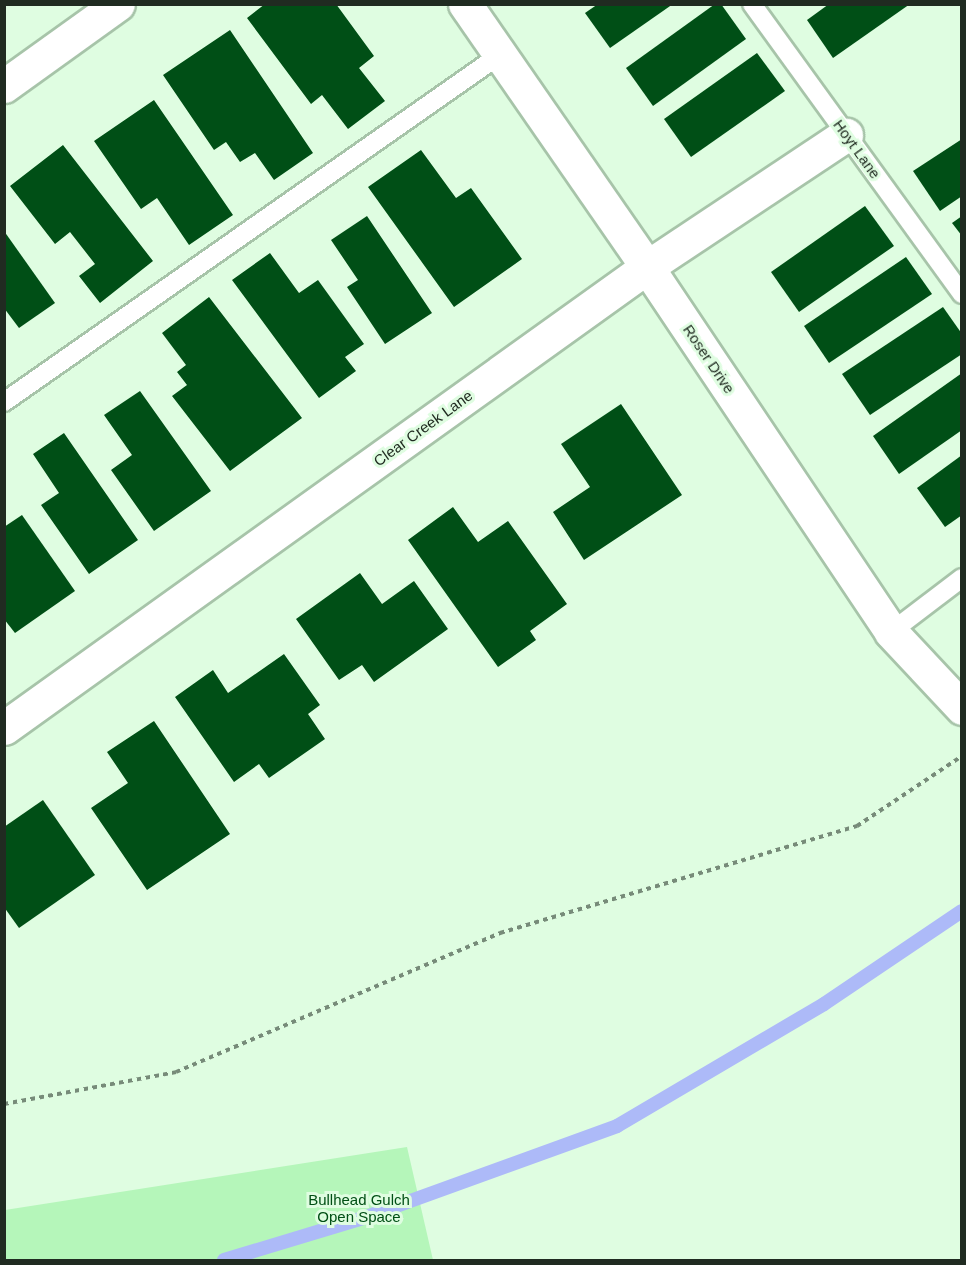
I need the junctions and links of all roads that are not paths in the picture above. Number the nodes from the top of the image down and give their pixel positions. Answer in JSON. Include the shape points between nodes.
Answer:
{"nodes":[{"id":1,"x":118,"y":4,"type":"edge"},
{"id":2,"x":465,"y":4,"type":"edge"},
{"id":3,"x":752,"y":4,"type":"edge"},
{"id":4,"x":501,"y":54,"type":"junction"},
{"id":5,"x":4,"y":86,"type":"edge"},
{"id":6,"x":846,"y":135,"type":"junction"},
{"id":7,"x":647,"y":267,"type":"junction"},
{"id":8,"x":962,"y":294,"type":"edge"},
{"id":9,"x":4,"y":402,"type":"edge"},
{"id":10,"x":962,"y":578,"type":"edge"},
{"id":11,"x":891,"y":632,"type":"junction"},
{"id":12,"x":962,"y":708,"type":"edge"},
{"id":13,"x":4,"y":728,"type":"edge"}],
"edges":[{"from":1,"to":5,"type":"street"},
{"from":2,"to":4,"type":"street","name":"Roser Drive"},
{"from":3,"to":6,"type":"lane","name":"Hoyt Lane"},
{"from":4,"to":7,"type":"street","name":"Roser Drive"},
{"from":4,"to":9,"type":"lane"},
{"from":6,"to":7,"type":"street","name":"Clear Creek Lane"},
{"from":6,"to":8,"type":"lane","name":"Hoyt Lane"},
{"from":7,"to":11,"type":"street","name":"Roser Drive"},
{"from":7,"to":13,"type":"street","name":"Clear Creek Lane"},
{"from":10,"to":11,"type":"lane"},
{"from":11,"to":12,"type":"street","name":"Roser Drive"}]}
